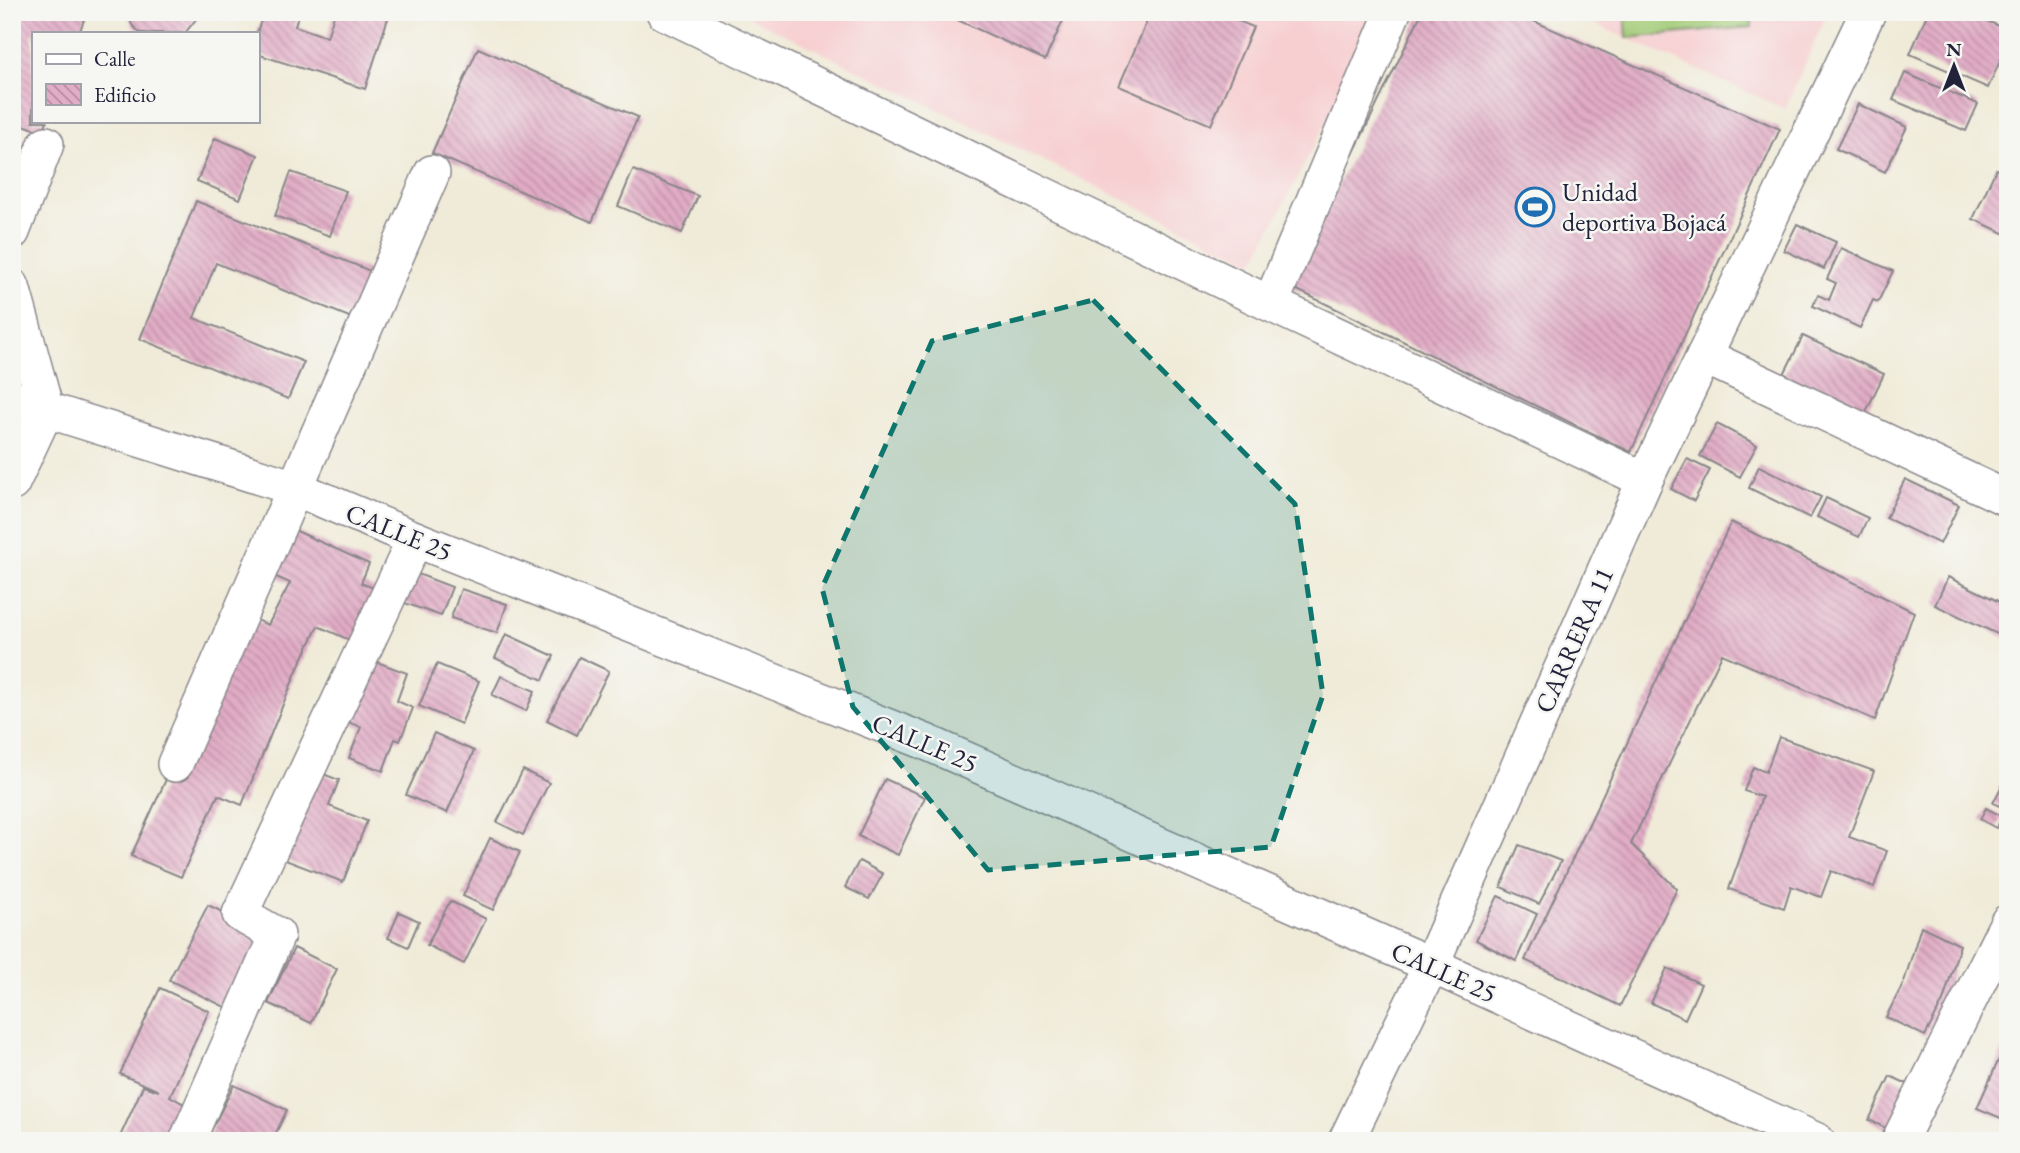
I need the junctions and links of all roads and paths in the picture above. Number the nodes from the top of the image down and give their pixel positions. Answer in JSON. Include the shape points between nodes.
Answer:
{"nodes":[{"id":1,"x":664,"y":12,"type":"edge"},
{"id":2,"x":1393,"y":12,"type":"edge"},
{"id":3,"x":1868,"y":12,"type":"edge"},
{"id":4,"x":46,"y":144,"type":"dead end"},
{"id":5,"x":432,"y":173,"type":"dead end"},
{"id":6,"x":12,"y":232,"type":"edge"},
{"id":7,"x":12,"y":287,"type":"edge"},
{"id":8,"x":1271,"y":303,"type":"junction"},
{"id":9,"x":1704,"y":356,"type":"junction"},
{"id":10,"x":12,"y":399,"type":"edge"},
{"id":11,"x":46,"y":410,"type":"junction"},
{"id":12,"x":1645,"y":480,"type":"junction"},
{"id":13,"x":12,"y":483,"type":"edge"},
{"id":14,"x":295,"y":488,"type":"junction"},
{"id":15,"x":2008,"y":499,"type":"edge"},
{"id":16,"x":415,"y":539,"type":"junction"},
{"id":17,"x":174,"y":764,"type":"dead end"},
{"id":18,"x":2008,"y":922,"type":"edge"},
{"id":19,"x":1431,"y":965,"type":"junction"},
{"id":20,"x":187,"y":1141,"type":"edge"},
{"id":21,"x":1346,"y":1141,"type":"edge"},
{"id":22,"x":1817,"y":1141,"type":"edge"},
{"id":23,"x":1899,"y":1141,"type":"edge"}],
"edges":[{"from":1,"to":8,"type":"street"},
{"from":2,"to":8,"type":"street"},
{"from":3,"to":9,"type":"street","name":"CARRERA 11"},
{"from":4,"to":6,"type":"street"},
{"from":5,"to":14,"type":"street"},
{"from":7,"to":11,"type":"street"},
{"from":8,"to":12,"type":"street"},
{"from":9,"to":12,"type":"street","name":"CARRERA 11"},
{"from":9,"to":15,"type":"street"},
{"from":10,"to":11,"type":"street","name":"CALLE 25"},
{"from":11,"to":13,"type":"street"},
{"from":11,"to":14,"type":"street","name":"CALLE 25"},
{"from":12,"to":19,"type":"street","name":"CARRERA 11"},
{"from":14,"to":16,"type":"street","name":"CALLE 25"},
{"from":14,"to":17,"type":"street"},
{"from":16,"to":19,"type":"street","name":"CALLE 25","via":[[926,742]]},
{"from":16,"to":20,"type":"street","via":[[240,914],[277,935]]},
{"from":18,"to":23,"type":"street"},
{"from":19,"to":21,"type":"street","name":"CARRERA 11"},
{"from":19,"to":22,"type":"street","name":"CALLE 25"}]}
